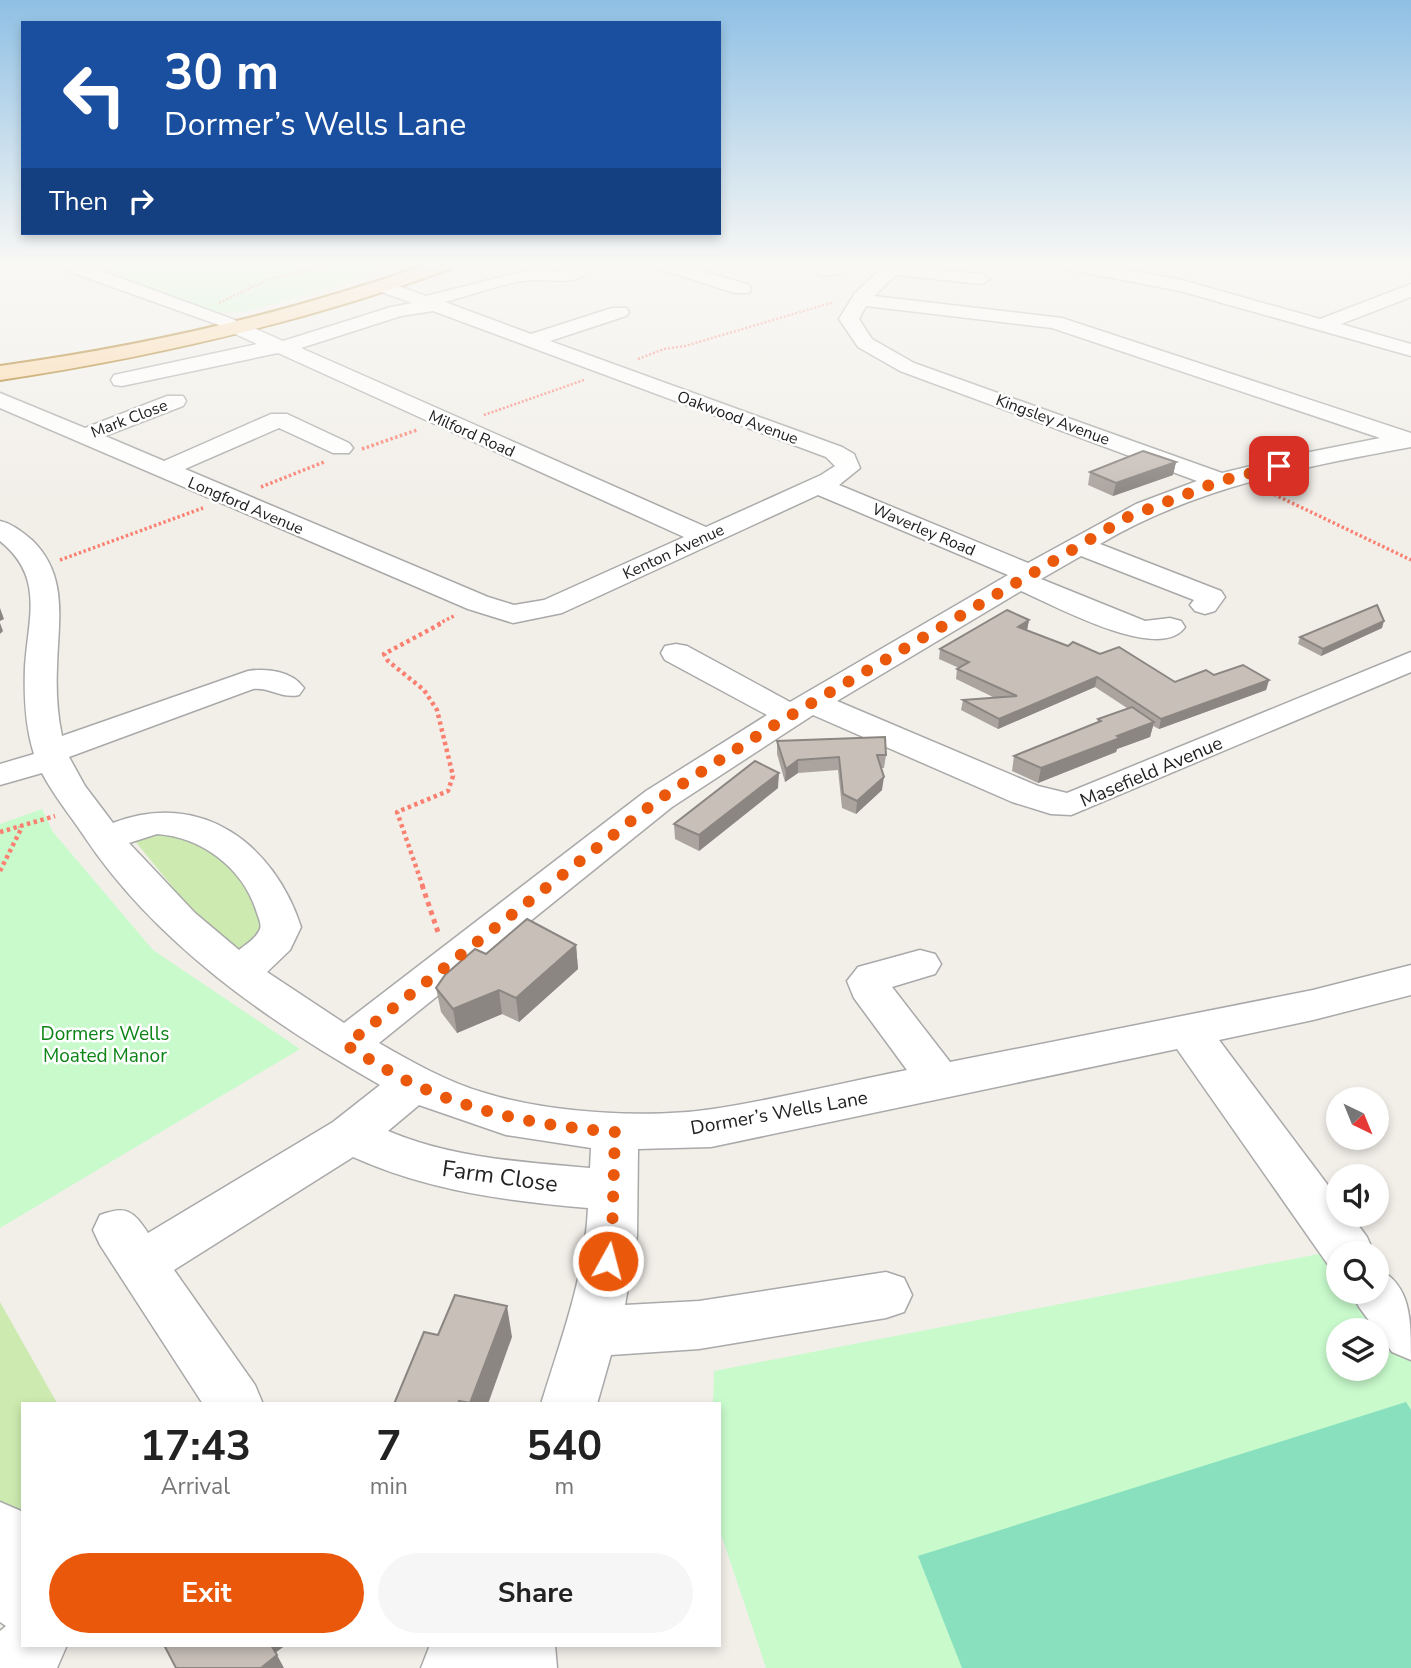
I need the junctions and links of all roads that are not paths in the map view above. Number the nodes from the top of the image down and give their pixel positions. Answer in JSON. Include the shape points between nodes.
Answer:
{"nodes":[{"id":1,"x":152,"y":343,"type":"edge"},
{"id":2,"x":270,"y":343,"type":"edge"},
{"id":3,"x":293,"y":343,"type":"edge"},
{"id":4,"x":539,"y":343,"type":"edge"},
{"id":5,"x":865,"y":343,"type":"edge"},
{"id":6,"x":1118,"y":343,"type":"edge"},
{"id":7,"x":1384,"y":343,"type":"edge"},
{"id":8,"x":279,"y":347,"type":"junction"},
{"id":9,"x":122,"y":349,"type":"junction"},
{"id":10,"x":1411,"y":350,"type":"edge"},
{"id":11,"x":0,"y":362,"type":"edge"},
{"id":12,"x":0,"y":373,"type":"edge"},
{"id":13,"x":122,"y":380,"type":"dead end"},
{"id":14,"x":0,"y":400,"type":"edge"},
{"id":15,"x":175,"y":401,"type":"dead end"},
{"id":16,"x":84,"y":436,"type":"junction"},
{"id":17,"x":1410,"y":440,"type":"edge"},
{"id":18,"x":341,"y":448,"type":"dead end"},
{"id":19,"x":848,"y":468,"type":"joint"},
{"id":20,"x":163,"y":470,"type":"junction"},
{"id":21,"x":1228,"y":479,"type":"junction"},
{"id":22,"x":817,"y":485,"type":"junction"},
{"id":23,"x":0,"y":529,"type":"edge"},
{"id":24,"x":705,"y":537,"type":"junction"},
{"id":25,"x":1078,"y":545,"type":"junction"},
{"id":26,"x":1024,"y":577,"type":"junction"},
{"id":27,"x":1205,"y":605,"type":"dead end"},
{"id":28,"x":485,"y":606,"type":"joint"},
{"id":29,"x":1170,"y":627,"type":"dead end"},
{"id":30,"x":677,"y":653,"type":"dead end"},
{"id":31,"x":1411,"y":662,"type":"edge"},
{"id":32,"x":288,"y":688,"type":"dead end"},
{"id":33,"x":800,"y":709,"type":"junction"},
{"id":34,"x":51,"y":756,"type":"junction"},
{"id":35,"x":0,"y":775,"type":"edge"},
{"id":36,"x":105,"y":840,"type":"junction"},
{"id":37,"x":920,"y":964,"type":"dead end"},
{"id":38,"x":240,"y":972,"type":"junction"},
{"id":39,"x":1411,"y":980,"type":"edge"},
{"id":40,"x":1187,"y":1030,"type":"junction"},
{"id":41,"x":346,"y":1045,"type":"junction"},
{"id":42,"x":939,"y":1081,"type":"junction"},
{"id":43,"x":413,"y":1084,"type":"junction"},
{"id":44,"x":615,"y":1132,"type":"junction"},
{"id":45,"x":349,"y":1135,"type":"junction"},
{"id":46,"x":614,"y":1190,"type":"junction"},
{"id":47,"x":1340,"y":1241,"type":"edge"},
{"id":48,"x":886,"y":1295,"type":"dead end"},
{"id":49,"x":1387,"y":1304,"type":"edge"},
{"id":50,"x":591,"y":1332,"type":"junction"},
{"id":51,"x":1411,"y":1335,"type":"edge"},
{"id":52,"x":234,"y":1402,"type":"edge"},
{"id":53,"x":570,"y":1402,"type":"edge"},
{"id":54,"x":32,"y":1647,"type":"edge"},
{"id":55,"x":42,"y":1647,"type":"edge"},
{"id":56,"x":489,"y":1647,"type":"edge"},
{"id":57,"x":523,"y":1647,"type":"edge"},
{"id":58,"x":2,"y":1668,"type":"edge"},
{"id":59,"x":52,"y":1668,"type":"edge"},
{"id":60,"x":453,"y":1668,"type":"edge"},
{"id":61,"x":525,"y":1668,"type":"edge"}],
"edges":[{"from":1,"to":9,"type":"main road"},
{"from":2,"to":8,"type":"street","name":"Milford Road"},
{"from":3,"to":8,"type":"street"},
{"from":4,"to":19,"type":"street","name":"Oakwood Avenue","via":[[834,452],[845,458]]},
{"from":5,"to":21,"type":"street","name":"Kingsley Avenue","via":[[907,367]]},
{"from":6,"to":17,"type":"street"},
{"from":7,"to":10,"type":"street"},
{"from":8,"to":13,"type":"street"},
{"from":8,"to":24,"type":"street","name":"Milford Road"},
{"from":9,"to":11,"type":"main road"},
{"from":9,"to":12,"type":"main road"},
{"from":14,"to":16,"type":"street","name":"Longford Avenue"},
{"from":15,"to":16,"type":"street","name":"Mark Close"},
{"from":16,"to":20,"type":"street","name":"Longford Avenue"},
{"from":17,"to":21,"type":"street"},
{"from":18,"to":20,"type":"street","via":[[279,419]]},
{"from":19,"to":22,"type":"street","name":"Kenton Avenue"},
{"from":20,"to":28,"type":"street","name":"Longford Avenue"},
{"from":21,"to":25,"type":"street","via":[[1140,511]]},
{"from":22,"to":24,"type":"street","name":"Kenton Avenue"},
{"from":22,"to":26,"type":"street","name":"Waverley Road"},
{"from":23,"to":34,"type":"street","name":"Dormer’s Wells Lane","via":[[37,565],[44,585],[41,718]]},
{"from":24,"to":28,"type":"street","name":"Kenton Avenue","via":[[552,607],[523,614]]},
{"from":25,"to":26,"type":"street"},
{"from":25,"to":27,"type":"street","via":[[1211,597]]},
{"from":26,"to":29,"type":"street","name":"Waverley Road","via":[[1140,630]]},
{"from":26,"to":33,"type":"street"},
{"from":30,"to":33,"type":"street","name":"Masefield Avenue"},
{"from":31,"to":33,"type":"street","name":"Masefield Avenue","via":[[1071,804],[1033,797]]},
{"from":32,"to":34,"type":"street","via":[[266,678],[248,680],[114,727]]},
{"from":33,"to":41,"type":"street","via":[[659,799]]},
{"from":34,"to":35,"type":"street"},
{"from":34,"to":36,"type":"street","name":"Dormer’s Wells Lane"},
{"from":36,"to":38,"type":"street","name":"Dormer’s Wells Lane","via":[[182,925]]},
{"from":36,"to":38,"type":"street","via":[[149,824],[179,824],[221,842],[245,859],[262,882],[281,927],[276,940]]},
{"from":37,"to":42,"type":"street","via":[[873,977],[869,988]]},
{"from":38,"to":41,"type":"street","name":"Dormer’s Wells Lane","via":[[270,998]]},
{"from":39,"to":40,"type":"street","name":"Dormer’s Wells Lane"},
{"from":40,"to":42,"type":"street","name":"Dormer’s Wells Lane"},
{"from":40,"to":47,"type":"street"},
{"from":41,"to":43,"type":"street","name":"Dormer’s Wells Lane"},
{"from":42,"to":44,"type":"street","name":"Dormer’s Wells Lane","via":[[711,1128]]},
{"from":43,"to":44,"type":"street","name":"Dormer’s Wells Lane","via":[[505,1117]]},
{"from":43,"to":45,"type":"street"},
{"from":44,"to":46,"type":"street"},
{"from":45,"to":46,"type":"street","name":"Farm Close","via":[[457,1174]]},
{"from":45,"to":52,"type":"street","via":[[130,1247]]},
{"from":46,"to":50,"type":"street","via":[[604,1286]]},
{"from":48,"to":50,"type":"street","via":[[699,1325]]},
{"from":49,"to":51,"type":"street"},
{"from":50,"to":53,"type":"street"},
{"from":54,"to":58,"type":"street"},
{"from":55,"to":59,"type":"street"},
{"from":56,"to":60,"type":"street"},
{"from":57,"to":61,"type":"street"}]}
